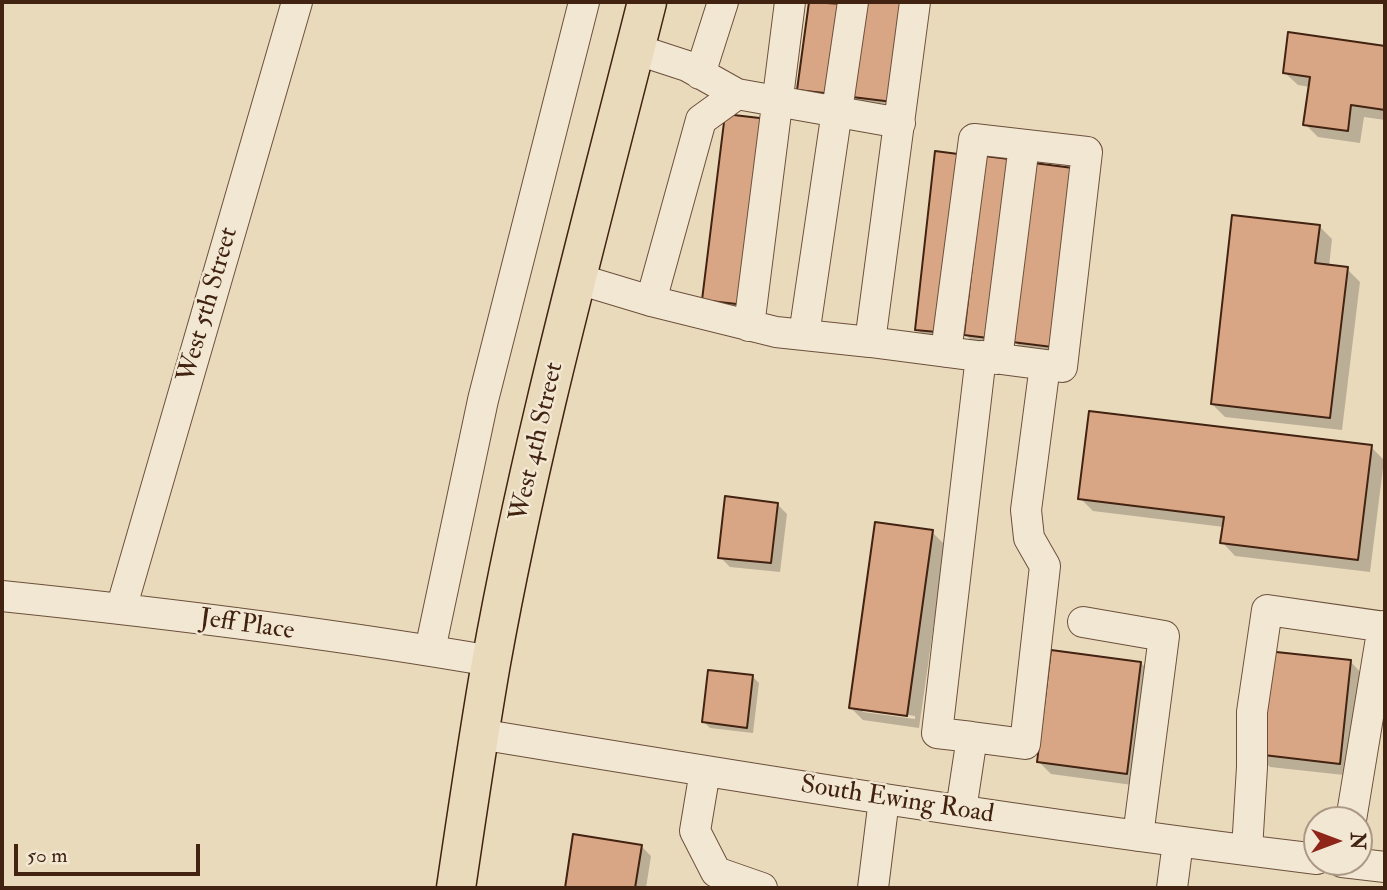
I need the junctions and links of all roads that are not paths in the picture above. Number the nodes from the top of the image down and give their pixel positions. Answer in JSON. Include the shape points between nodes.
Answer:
{"nodes":[{"id":1,"x":297,"y":2,"type":"edge"},
{"id":2,"x":584,"y":2,"type":"edge"},
{"id":3,"x":648,"y":2,"type":"edge"},
{"id":4,"x":723,"y":2,"type":"edge"},
{"id":5,"x":790,"y":2,"type":"edge"},
{"id":6,"x":853,"y":2,"type":"edge"},
{"id":7,"x":915,"y":2,"type":"edge"},
{"id":8,"x":635,"y":49,"type":"junction"},
{"id":9,"x":700,"y":74,"type":"junction"},
{"id":10,"x":737,"y":94,"type":"junction"},
{"id":11,"x":778,"y":103,"type":"junction"},
{"id":12,"x":839,"y":113,"type":"junction"},
{"id":13,"x":900,"y":124,"type":"junction"},
{"id":14,"x":1024,"y":145,"type":"junction"},
{"id":15,"x":578,"y":279,"type":"junction"},
{"id":16,"x":651,"y":301,"type":"junction"},
{"id":17,"x":749,"y":326,"type":"junction"},
{"id":18,"x":804,"y":335,"type":"junction"},
{"id":19,"x":870,"y":342,"type":"junction"},
{"id":20,"x":946,"y":352,"type":"junction"},
{"id":21,"x":989,"y":357,"type":"junction"},
{"id":22,"x":1045,"y":365,"type":"junction"},
{"id":23,"x":2,"y":596,"type":"edge"},
{"id":24,"x":121,"y":609,"type":"junction"},
{"id":25,"x":1083,"y":622,"type":"dead end"},
{"id":26,"x":1384,"y":626,"type":"edge"},
{"id":27,"x":430,"y":650,"type":"junction"},
{"id":28,"x":491,"y":661,"type":"junction"},
{"id":29,"x":479,"y":734,"type":"junction"},
{"id":30,"x":972,"y":737,"type":"junction"},
{"id":31,"x":705,"y":771,"type":"junction"},
{"id":32,"x":884,"y":799,"type":"junction"},
{"id":33,"x":1353,"y":806,"type":"edge"},
{"id":34,"x":961,"y":810,"type":"junction"},
{"id":35,"x":1138,"y":836,"type":"junction"},
{"id":36,"x":1178,"y":842,"type":"junction"},
{"id":37,"x":1247,"y":850,"type":"junction"},
{"id":38,"x":1303,"y":857,"type":"edge"},
{"id":39,"x":709,"y":880,"type":"edge"},
{"id":40,"x":456,"y":888,"type":"edge"},
{"id":41,"x":762,"y":888,"type":"edge"},
{"id":42,"x":873,"y":888,"type":"edge"},
{"id":43,"x":1172,"y":888,"type":"edge"}],
"edges":[{"from":1,"to":24,"type":"street","name":"West 5th Street"},
{"from":2,"to":27,"type":"street","via":[[483,400]]},
{"from":3,"to":8,"type":"main road","name":"West 4th Street"},
{"from":4,"to":9,"type":"street"},
{"from":5,"to":11,"type":"street"},
{"from":6,"to":12,"type":"street"},
{"from":7,"to":13,"type":"street"},
{"from":8,"to":9,"type":"street"},
{"from":8,"to":15,"type":"main road","name":"West 4th Street"},
{"from":9,"to":10,"type":"street"},
{"from":10,"to":11,"type":"street"},
{"from":10,"to":16,"type":"street","via":[[701,120]]},
{"from":11,"to":12,"type":"street"},
{"from":11,"to":17,"type":"street"},
{"from":12,"to":13,"type":"street"},
{"from":12,"to":18,"type":"street"},
{"from":13,"to":19,"type":"street"},
{"from":14,"to":20,"type":"street","via":[[974,139]]},
{"from":14,"to":21,"type":"street"},
{"from":14,"to":22,"type":"street","via":[[1087,152],[1062,367]]},
{"from":15,"to":16,"type":"street"},
{"from":15,"to":28,"type":"main road","name":"West 4th Street","via":[[553,372]]},
{"from":16,"to":17,"type":"street"},
{"from":17,"to":18,"type":"street"},
{"from":18,"to":19,"type":"street"},
{"from":19,"to":20,"type":"street"},
{"from":20,"to":21,"type":"street"},
{"from":21,"to":22,"type":"street"},
{"from":21,"to":30,"type":"street","via":[[937,733]]},
{"from":22,"to":30,"type":"street","via":[[1026,510],[1029,538],[1045,566],[1026,744]]},
{"from":23,"to":24,"type":"street","name":"Jeff Place"},
{"from":24,"to":27,"type":"street","name":"Jeff Place"},
{"from":25,"to":35,"type":"street","via":[[1164,636]]},
{"from":26,"to":33,"type":"street"},
{"from":26,"to":37,"type":"street","via":[[1267,610],[1252,712]]},
{"from":27,"to":28,"type":"street","name":"Jeff Place"},
{"from":28,"to":29,"type":"main road","name":"West 4th Street"},
{"from":29,"to":31,"type":"street","name":"South Ewing Road"},
{"from":29,"to":40,"type":"main road","name":"West 4th Street"},
{"from":30,"to":34,"type":"street"},
{"from":31,"to":32,"type":"street","name":"South Ewing Road"},
{"from":31,"to":39,"type":"street","via":[[695,831]]},
{"from":32,"to":34,"type":"street","name":"South Ewing Road"},
{"from":32,"to":42,"type":"street"},
{"from":34,"to":35,"type":"street","name":"South Ewing Road"},
{"from":35,"to":36,"type":"street","name":"South Ewing Road"},
{"from":36,"to":37,"type":"street","name":"South Ewing Road"},
{"from":36,"to":43,"type":"street"},
{"from":37,"to":38,"type":"street","name":"South Ewing Road"},
{"from":39,"to":41,"type":"street"}]}
